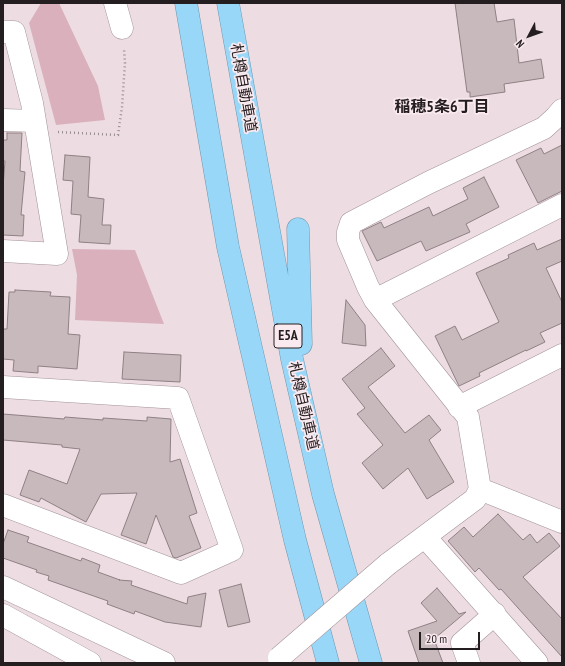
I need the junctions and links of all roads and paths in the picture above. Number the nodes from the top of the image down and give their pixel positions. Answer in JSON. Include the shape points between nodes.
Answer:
{"nodes":[{"id":1,"x":115,"y":3,"type":"edge"},
{"id":2,"x":186,"y":3,"type":"edge"},
{"id":3,"x":228,"y":3,"type":"edge"},
{"id":4,"x":122,"y":28,"type":"joint"},
{"id":5,"x":3,"y":32,"type":"edge"},
{"id":6,"x":562,"y":110,"type":"edge"},
{"id":7,"x":3,"y":120,"type":"edge"},
{"id":8,"x":35,"y":120,"type":"junction"},
{"id":9,"x":562,"y":205,"type":"edge"},
{"id":10,"x":298,"y":229,"type":"dead end"},
{"id":11,"x":3,"y":251,"type":"edge"},
{"id":12,"x":375,"y":300,"type":"junction"},
{"id":13,"x":562,"y":355,"type":"edge"},
{"id":14,"x":3,"y":387,"type":"edge"},
{"id":15,"x":303,"y":406,"type":"junction"},
{"id":16,"x":459,"y":406,"type":"junction"},
{"id":17,"x":480,"y":489,"type":"junction"},
{"id":18,"x":3,"y":505,"type":"edge"},
{"id":19,"x":562,"y":522,"type":"edge"},
{"id":20,"x":425,"y":537,"type":"junction"},
{"id":21,"x":3,"y":587,"type":"edge"},
{"id":22,"x":494,"y":614,"type":"junction"},
{"id":23,"x":3,"y":615,"type":"edge"},
{"id":24,"x":275,"y":661,"type":"edge"},
{"id":25,"x":90,"y":663,"type":"edge"},
{"id":26,"x":164,"y":663,"type":"edge"},
{"id":27,"x":328,"y":663,"type":"edge"},
{"id":28,"x":371,"y":663,"type":"edge"},
{"id":29,"x":469,"y":663,"type":"edge"},
{"id":30,"x":537,"y":663,"type":"edge"}],
"edges":[{"from":1,"to":4,"type":"street"},
{"from":2,"to":27,"type":"highway","via":[[228,247],[295,540]]},
{"from":3,"to":15,"type":"highway","name":"札樽自動車道","number":"E5A","via":[[292,359]]},
{"from":4,"to":8,"type":"path","via":[[126,63],[118,135],[51,132]]},
{"from":5,"to":8,"type":"street","via":[[14,32]]},
{"from":6,"to":12,"type":"street","via":[[544,128],[351,222],[348,240]]},
{"from":7,"to":8,"type":"street"},
{"from":8,"to":11,"type":"street","via":[[58,254]]},
{"from":9,"to":12,"type":"street"},
{"from":10,"to":15,"type":"highway"},
{"from":12,"to":16,"type":"street"},
{"from":13,"to":16,"type":"street"},
{"from":14,"to":18,"type":"street","via":[[178,398],[232,550],[181,573]]},
{"from":15,"to":28,"type":"highway","name":"札樽自動車道","number":"E5A","via":[[323,494]]},
{"from":16,"to":17,"type":"street","via":[[468,417]]},
{"from":17,"to":19,"type":"street"},
{"from":17,"to":20,"type":"street","via":[[475,499]]},
{"from":20,"to":22,"type":"street"},
{"from":20,"to":24,"type":"street","bridge":true,"via":[[388,564]]},
{"from":21,"to":26,"type":"street"},
{"from":22,"to":29,"type":"street","via":[[462,643]]},
{"from":22,"to":30,"type":"street"},
{"from":23,"to":25,"type":"street"}]}
